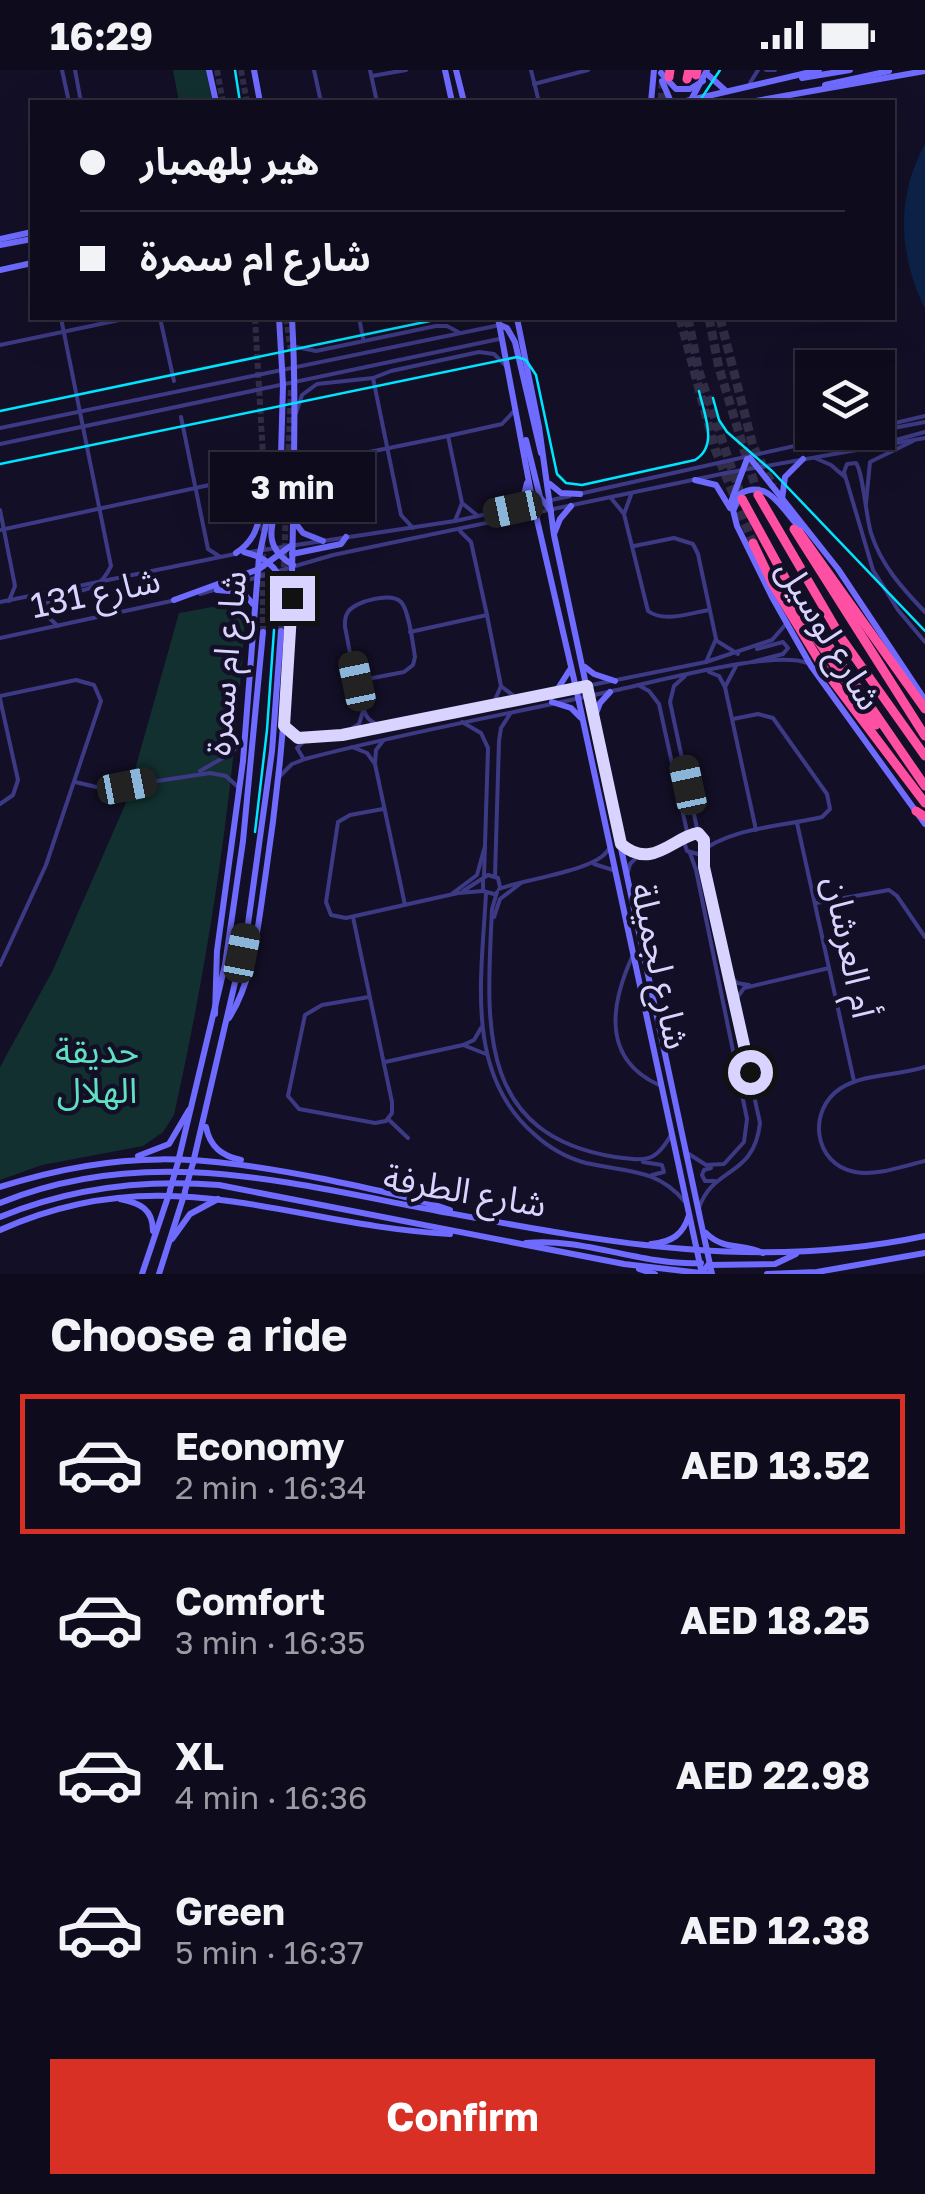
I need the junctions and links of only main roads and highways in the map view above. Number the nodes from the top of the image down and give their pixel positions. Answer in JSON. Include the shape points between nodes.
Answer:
{"nodes":[{"id":1,"x":758,"y":495,"type":"tunnel mouth"},
{"id":2,"x":742,"y":499,"type":"tunnel mouth"},
{"id":3,"x":925,"y":708,"type":"edge"},
{"id":4,"x":925,"y":736,"type":"edge"},
{"id":5,"x":925,"y":756,"type":"edge"},
{"id":6,"x":925,"y":786,"type":"edge"},
{"id":7,"x":925,"y":803,"type":"edge"}],
"edges":[{"from":1,"to":5,"type":"highway","name":"شارع لوسيل","via":[[834,626]]},
{"from":2,"to":6,"type":"highway","name":"شارع لوسيل","via":[[796,598]]},
{"from":3,"to":4,"type":"highway","via":[[794,529]]},
{"from":6,"to":7,"type":"highway","via":[[753,544],[826,672]]}]}
